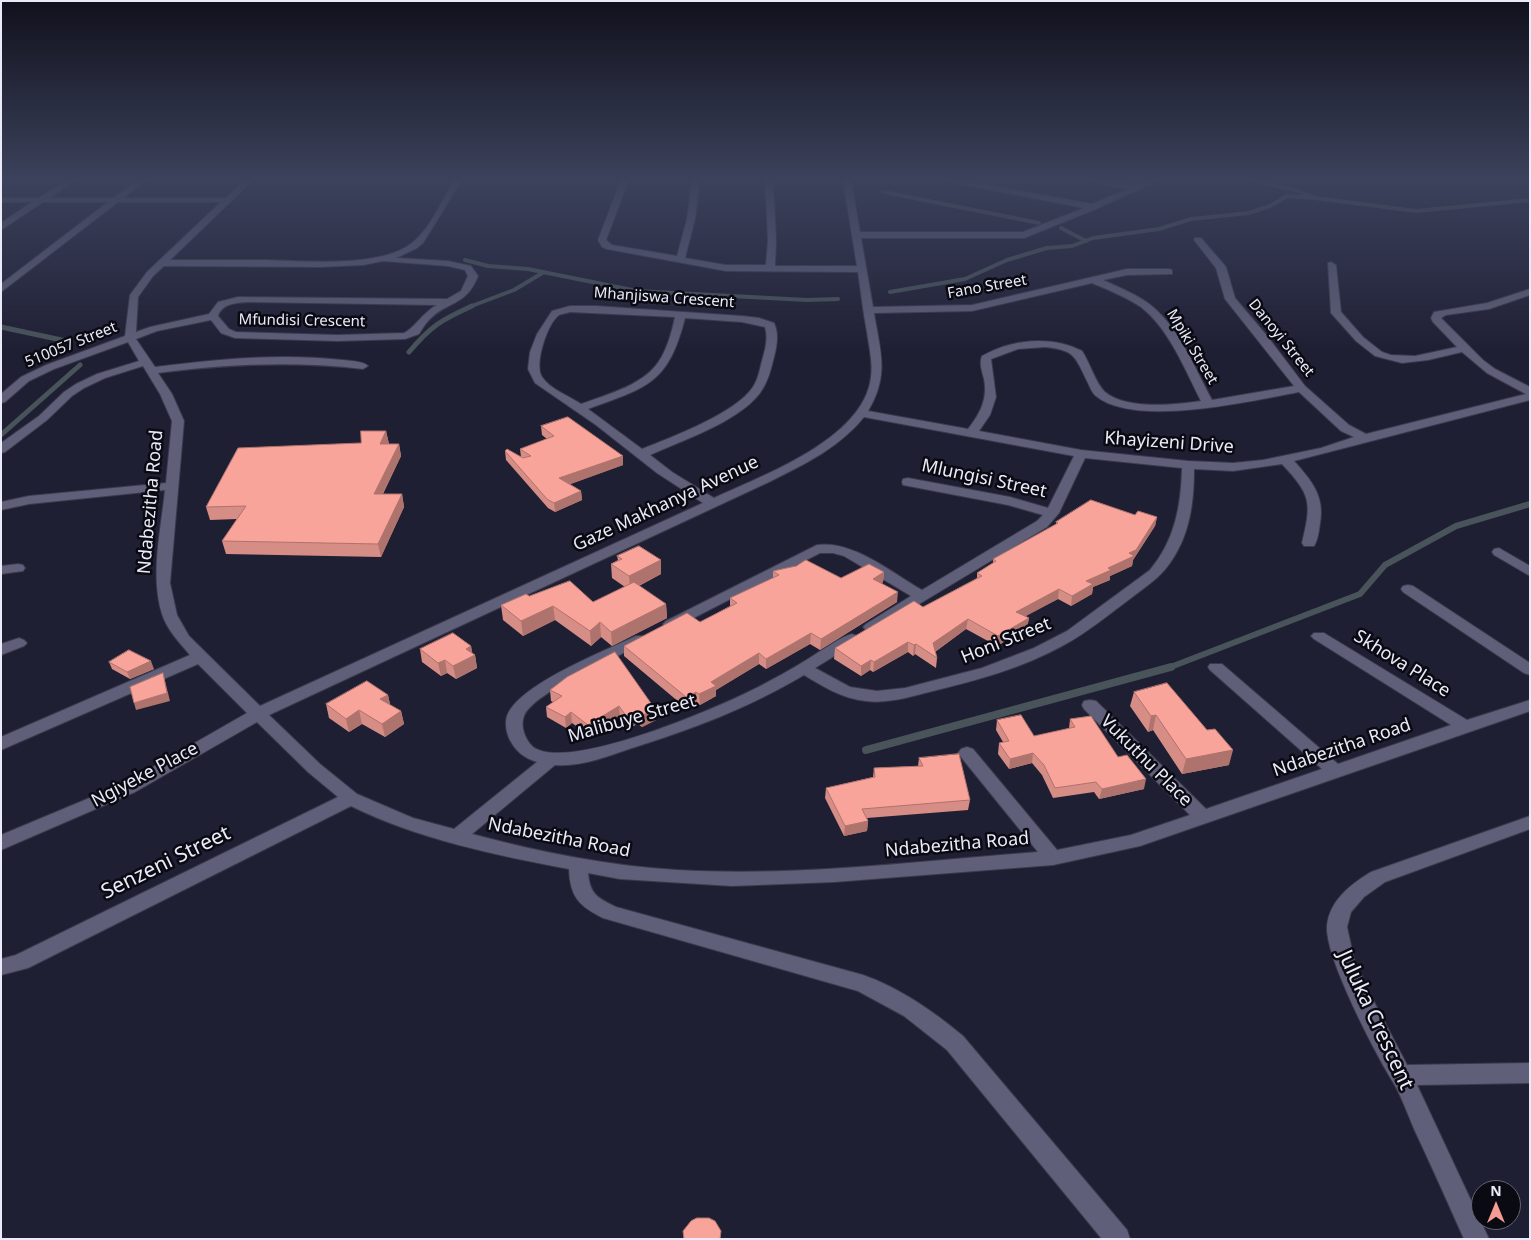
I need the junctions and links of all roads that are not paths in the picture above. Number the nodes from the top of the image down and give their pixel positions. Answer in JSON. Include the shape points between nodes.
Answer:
{"nodes":[{"id":1,"x":68,"y":238,"type":"edge"},
{"id":2,"x":188,"y":238,"type":"edge"},
{"id":3,"x":420,"y":238,"type":"edge"},
{"id":4,"x":604,"y":238,"type":"edge"},
{"id":5,"x":686,"y":238,"type":"edge"},
{"id":6,"x":772,"y":238,"type":"edge"},
{"id":7,"x":858,"y":238,"type":"edge"},
{"id":8,"x":1198,"y":240,"type":"dead end"},
{"id":9,"x":384,"y":259,"type":"junction"},
{"id":10,"x":680,"y":261,"type":"junction"},
{"id":11,"x":162,"y":263,"type":"junction"},
{"id":12,"x":1331,"y":264,"type":"dead end"},
{"id":13,"x":770,"y":269,"type":"junction"},
{"id":14,"x":863,"y":269,"type":"junction"},
{"id":15,"x":1169,"y":272,"type":"dead end"},
{"id":16,"x":1094,"y":280,"type":"junction"},
{"id":17,"x":1,"y":289,"type":"edge"},
{"id":18,"x":1530,"y":292,"type":"edge"},
{"id":19,"x":449,"y":302,"type":"junction"},
{"id":20,"x":869,"y":310,"type":"junction"},
{"id":21,"x":681,"y":315,"type":"junction"},
{"id":22,"x":213,"y":316,"type":"junction"},
{"id":23,"x":130,"y":337,"type":"junction"},
{"id":24,"x":1465,"y":348,"type":"junction"},
{"id":25,"x":362,"y":366,"type":"dead end"},
{"id":26,"x":148,"y":367,"type":"junction"},
{"id":27,"x":1301,"y":388,"type":"junction"},
{"id":28,"x":1530,"y":392,"type":"edge"},
{"id":29,"x":1530,"y":397,"type":"edge"},
{"id":30,"x":1,"y":400,"type":"edge"},
{"id":31,"x":1208,"y":404,"type":"junction"},
{"id":32,"x":580,"y":408,"type":"junction"},
{"id":33,"x":861,"y":413,"type":"junction"},
{"id":34,"x":971,"y":433,"type":"junction"},
{"id":35,"x":1364,"y":438,"type":"junction"},
{"id":36,"x":1,"y":449,"type":"edge"},
{"id":37,"x":642,"y":454,"type":"junction"},
{"id":38,"x":1081,"y":454,"type":"junction"},
{"id":39,"x":1285,"y":459,"type":"junction"},
{"id":40,"x":1188,"y":465,"type":"junction"},
{"id":41,"x":908,"y":482,"type":"dead end"},
{"id":42,"x":171,"y":486,"type":"junction"},
{"id":43,"x":713,"y":503,"type":"junction"},
{"id":44,"x":1,"y":506,"type":"edge"},
{"id":45,"x":1052,"y":513,"type":"junction"},
{"id":46,"x":1309,"y":543,"type":"dead end"},
{"id":47,"x":1499,"y":552,"type":"dead end"},
{"id":48,"x":18,"y":568,"type":"dead end"},
{"id":49,"x":1,"y":570,"type":"edge"},
{"id":50,"x":1530,"y":572,"type":"edge"},
{"id":51,"x":1408,"y":589,"type":"dead end"},
{"id":52,"x":921,"y":596,"type":"junction"},
{"id":53,"x":1319,"y":636,"type":"dead end"},
{"id":54,"x":19,"y":643,"type":"dead end"},
{"id":55,"x":1,"y":650,"type":"edge"},
{"id":56,"x":200,"y":657,"type":"junction"},
{"id":57,"x":804,"y":668,"type":"junction"},
{"id":58,"x":1216,"y":668,"type":"dead end"},
{"id":59,"x":1530,"y":670,"type":"edge"},
{"id":60,"x":1090,"y":705,"type":"dead end"},
{"id":61,"x":1530,"y":705,"type":"edge"},
{"id":62,"x":259,"y":713,"type":"junction"},
{"id":63,"x":1465,"y":726,"type":"junction"},
{"id":64,"x":1,"y":744,"type":"edge"},
{"id":65,"x":967,"y":753,"type":"dead end"},
{"id":66,"x":552,"y":759,"type":"junction"},
{"id":67,"x":1336,"y":772,"type":"junction"},
{"id":68,"x":351,"y":798,"type":"junction"},
{"id":69,"x":1203,"y":817,"type":"junction"},
{"id":70,"x":1530,"y":822,"type":"edge"},
{"id":71,"x":457,"y":836,"type":"junction"},
{"id":72,"x":1,"y":843,"type":"edge"},
{"id":73,"x":1053,"y":858,"type":"junction"},
{"id":74,"x":578,"y":866,"type":"junction"},
{"id":75,"x":1,"y":967,"type":"edge"},
{"id":76,"x":1530,"y":1073,"type":"edge"},
{"id":77,"x":1400,"y":1075,"type":"junction"},
{"id":78,"x":1118,"y":1239,"type":"edge"},
{"id":79,"x":1477,"y":1239,"type":"edge"}],
"edges":[{"from":1,"to":17,"type":"street"},
{"from":2,"to":11,"type":"street"},
{"from":3,"to":9,"type":"street","via":[[403,253]]},
{"from":4,"to":10,"type":"street","via":[[602,242],[610,247]]},
{"from":5,"to":10,"type":"street"},
{"from":6,"to":13,"type":"street"},
{"from":7,"to":14,"type":"street","name":"Gaze Makhanya Avenue"},
{"from":8,"to":27,"type":"street","name":"Danoyi Street","via":[[1221,267],[1230,299]]},
{"from":9,"to":11,"type":"street"},
{"from":9,"to":19,"type":"street","name":"Mfundisi Crescent","via":[[468,268],[473,276],[468,288]]},
{"from":10,"to":13,"type":"street","via":[[726,268]]},
{"from":11,"to":23,"type":"street","via":[[133,297]]},
{"from":12,"to":24,"type":"street","via":[[1336,313],[1373,351],[1390,358],[1410,360]]},
{"from":13,"to":14,"type":"street"},
{"from":14,"to":20,"type":"street","name":"Gaze Makhanya Avenue"},
{"from":15,"to":16,"type":"street","name":"Fano Street","via":[[1127,272]]},
{"from":16,"to":20,"type":"street","name":"Fano Street","via":[[972,308]]},
{"from":16,"to":31,"type":"street","name":"Mpiki Street","via":[[1156,314],[1188,364]]},
{"from":18,"to":24,"type":"street","via":[[1489,306],[1438,314],[1438,322]]},
{"from":19,"to":22,"type":"street","name":"Mfundisi Crescent","via":[[248,299],[225,303],[215,309]]},
{"from":19,"to":22,"type":"street","name":"Mfundisi Crescent","via":[[426,315],[415,332],[405,336],[234,336],[225,331]]},
{"from":20,"to":33,"type":"street","name":"Gaze Makhanya Avenue","via":[[877,372],[872,395]]},
{"from":21,"to":32,"type":"street","via":[[667,358],[652,374],[624,392]]},
{"from":21,"to":32,"type":"street","name":"Mhanjiswa Crescent","via":[[596,308],[556,313],[534,356],[534,371],[543,384]]},
{"from":21,"to":37,"type":"street","name":"Mhanjiswa Crescent","via":[[759,321],[770,326],[773,338],[766,368],[761,382],[747,400]]},
{"from":22,"to":23,"type":"street","name":"510057 Street"},
{"from":23,"to":26,"type":"street","name":"Ndabezitha Road"},
{"from":23,"to":30,"type":"street","name":"510057 Street","via":[[43,370]]},
{"from":24,"to":28,"type":"street","via":[[1491,371]]},
{"from":25,"to":26,"type":"street","via":[[269,360]]},
{"from":26,"to":36,"type":"street","via":[[101,376],[80,386]]},
{"from":26,"to":42,"type":"street","name":"Ndabezitha Road","via":[[177,414]]},
{"from":27,"to":31,"type":"street"},
{"from":27,"to":35,"type":"street","name":"Danoyi Street","via":[[1345,428]]},
{"from":29,"to":35,"type":"street","name":"Khayizeni Drive"},
{"from":31,"to":34,"type":"street","via":[[1149,407],[1110,401],[1099,393],[1078,353],[1057,345],[1034,344],[1000,350],[986,358],[992,396],[982,419]]},
{"from":32,"to":37,"type":"street","name":"Mhanjiswa Crescent"},
{"from":33,"to":34,"type":"street","name":"Khayizeni Drive"},
{"from":33,"to":43,"type":"street","name":"Gaze Makhanya Avenue","via":[[830,444],[808,458]]},
{"from":34,"to":38,"type":"street","name":"Khayizeni Drive"},
{"from":35,"to":39,"type":"street","name":"Khayizeni Drive"},
{"from":37,"to":43,"type":"street","name":"Mhanjiswa Crescent"},
{"from":38,"to":40,"type":"street","name":"Khayizeni Drive"},
{"from":38,"to":45,"type":"street","name":"Malibuye Street"},
{"from":39,"to":40,"type":"street","name":"Khayizeni Drive","via":[[1233,467]]},
{"from":39,"to":46,"type":"street","via":[[1315,494],[1317,514]]},
{"from":40,"to":57,"type":"street","name":"Honi Street","via":[[1182,530],[1165,562],[1155,573],[1071,634],[1041,650],[964,679],[875,697],[842,690]]},
{"from":41,"to":45,"type":"street","name":"Mlungisi Street","via":[[1010,501]]},
{"from":42,"to":44,"type":"street","via":[[29,500]]},
{"from":42,"to":56,"type":"street","name":"Ndabezitha Road","via":[[163,583],[170,614],[182,638]]},
{"from":43,"to":62,"type":"street","name":"Gaze Makhanya Avenue"},
{"from":45,"to":52,"type":"street","name":"Malibuye Street","via":[[1034,530]]},
{"from":47,"to":50,"type":"street"},
{"from":48,"to":49,"type":"street"},
{"from":51,"to":59,"type":"street"},
{"from":52,"to":57,"type":"street","name":"Malibuye Street"},
{"from":52,"to":66,"type":"street","name":"Malibuye Street","via":[[840,549],[817,549],[527,699],[517,712],[514,727],[518,741],[525,750]]},
{"from":53,"to":63,"type":"street","name":"Skhova Place"},
{"from":54,"to":55,"type":"street"},
{"from":56,"to":62,"type":"street","name":"Ndabezitha Road"},
{"from":56,"to":64,"type":"street"},
{"from":57,"to":66,"type":"street","name":"Malibuye Street","via":[[695,723],[589,755]]},
{"from":58,"to":67,"type":"street"},
{"from":60,"to":69,"type":"street","name":"Vukuthu Place"},
{"from":61,"to":63,"type":"street","name":"Ndabezitha Road"},
{"from":62,"to":68,"type":"street","name":"Ndabezitha Road","via":[[314,768]]},
{"from":62,"to":72,"type":"street","name":"Ngiyeke Place","via":[[129,788]]},
{"from":63,"to":67,"type":"street","name":"Ndabezitha Road"},
{"from":65,"to":73,"type":"street"},
{"from":66,"to":71,"type":"street"},
{"from":67,"to":69,"type":"street","name":"Ndabezitha Road"},
{"from":68,"to":71,"type":"street","name":"Ndabezitha Road","via":[[408,823]]},
{"from":68,"to":75,"type":"street","name":"Senzeni Street","via":[[21,962]]},
{"from":69,"to":73,"type":"street","name":"Ndabezitha Road","via":[[1133,841]]},
{"from":70,"to":77,"type":"street","name":"Juluka Crescent","via":[[1378,877],[1361,887],[1342,907],[1337,927],[1350,974]]},
{"from":71,"to":74,"type":"street","name":"Ndabezitha Road"},
{"from":73,"to":74,"type":"street","name":"Ndabezitha Road","via":[[834,875],[732,879],[630,873]]},
{"from":74,"to":78,"type":"street","via":[[583,896],[610,913],[863,984],[901,1001],[928,1019],[955,1043]]},
{"from":76,"to":77,"type":"street"},
{"from":77,"to":79,"type":"street","name":"Juluka Crescent"}]}
